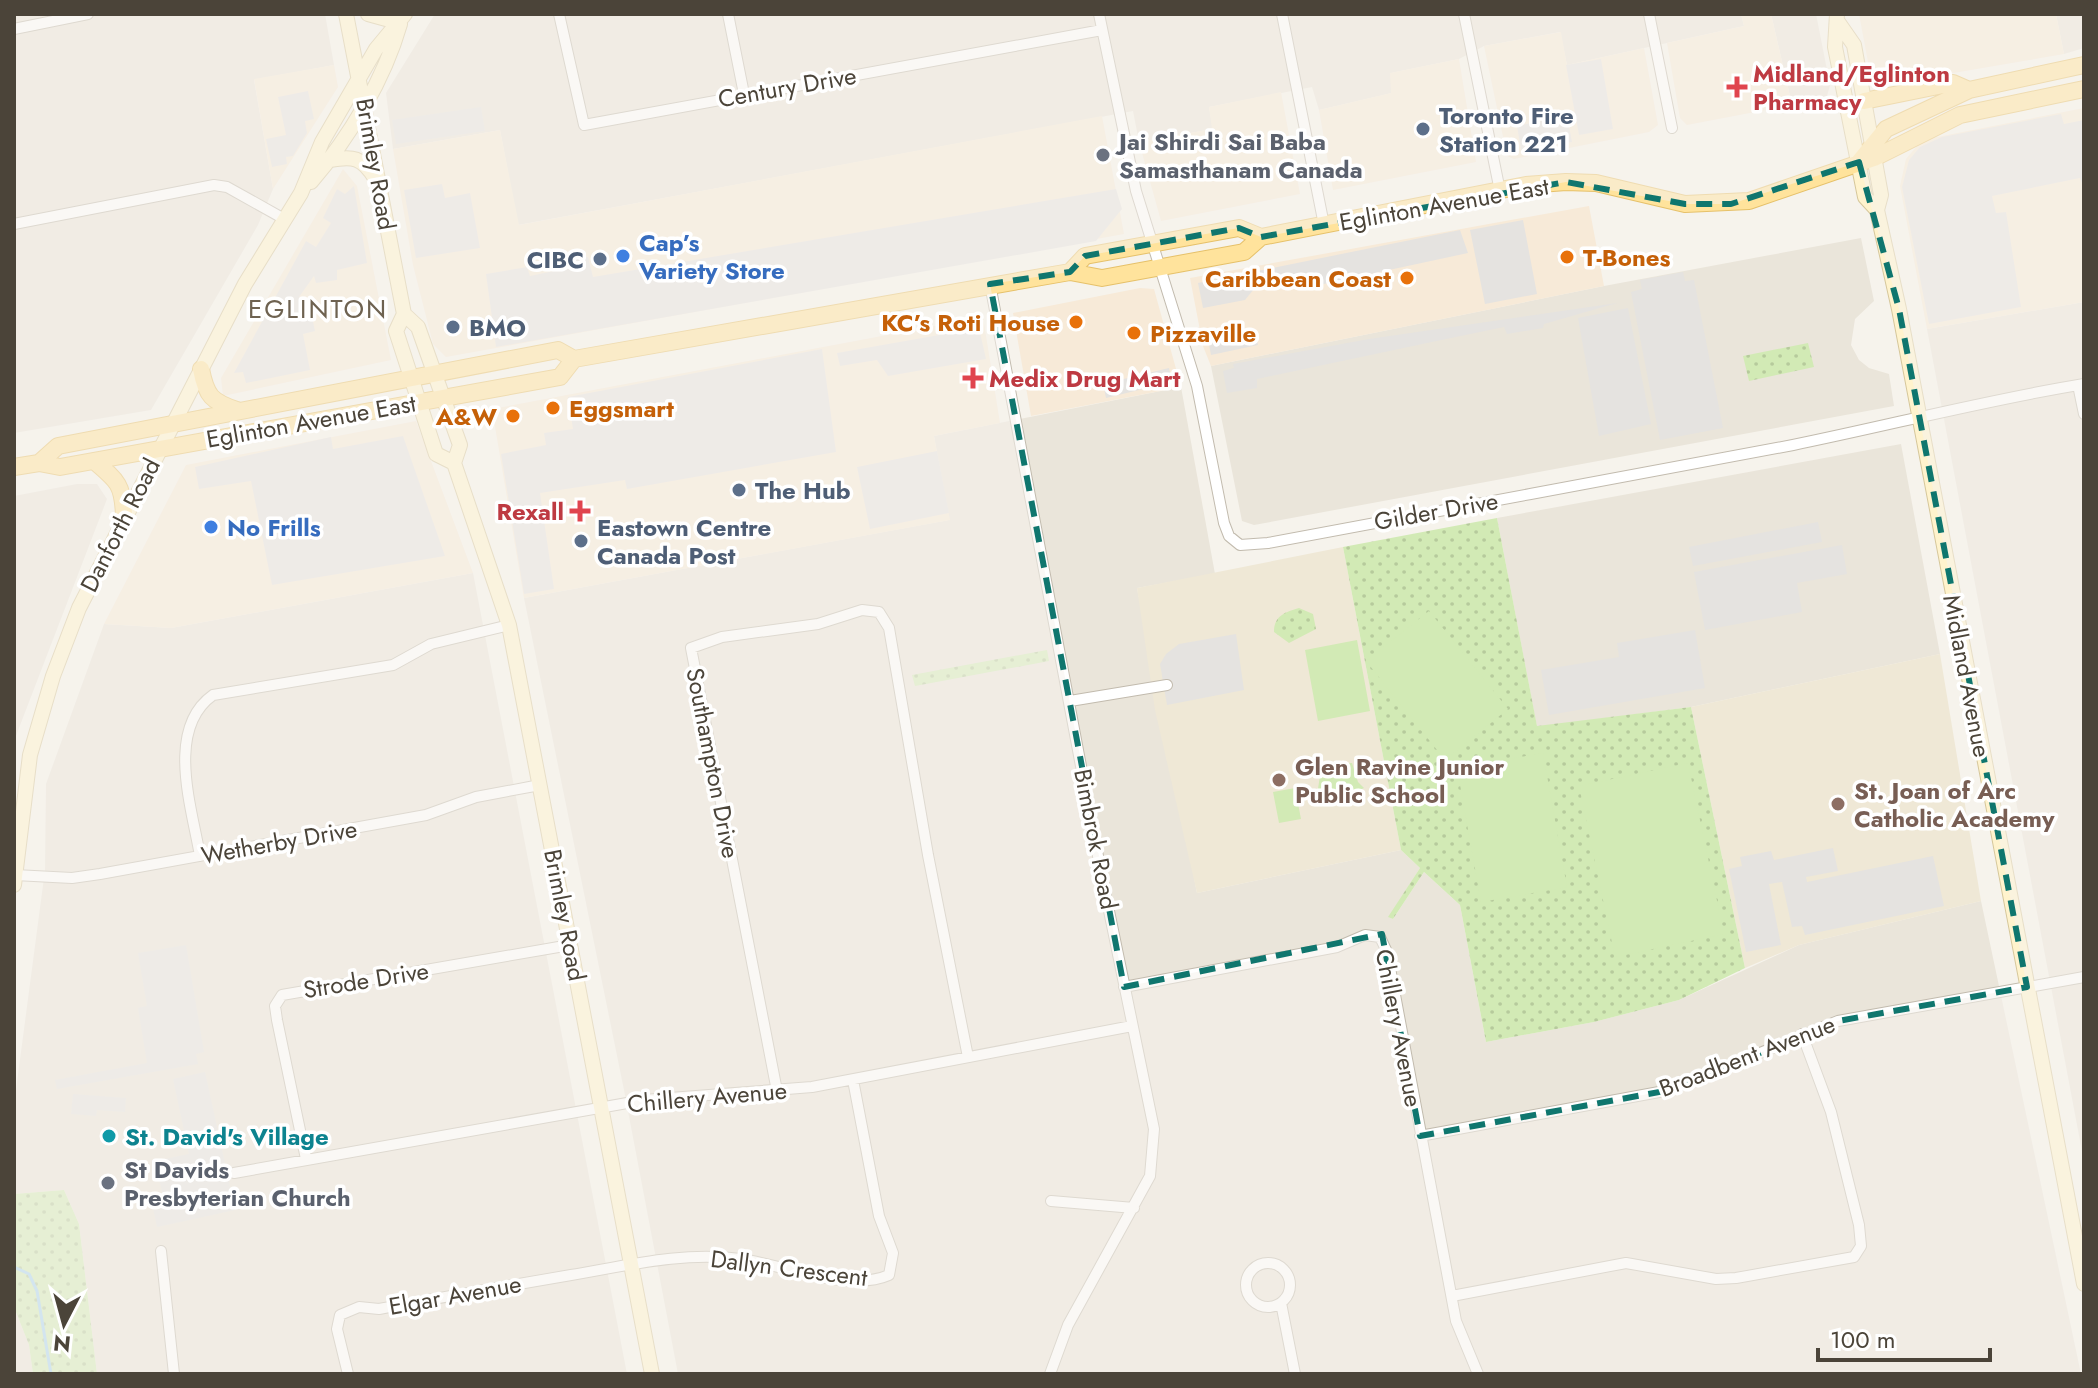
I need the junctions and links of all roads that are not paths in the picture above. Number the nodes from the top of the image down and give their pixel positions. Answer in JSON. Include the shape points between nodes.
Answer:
{"nodes":[{"id":1,"x":88,"y":14,"type":"edge"},
{"id":2,"x":346,"y":14,"type":"edge"},
{"id":3,"x":368,"y":14,"type":"edge"},
{"id":4,"x":559,"y":14,"type":"edge"},
{"id":5,"x":728,"y":14,"type":"edge"},
{"id":6,"x":1099,"y":14,"type":"edge"},
{"id":7,"x":1282,"y":14,"type":"edge"},
{"id":8,"x":1464,"y":14,"type":"edge"},
{"id":9,"x":1649,"y":14,"type":"edge"},
{"id":10,"x":402,"y":16,"type":"edge"},
{"id":11,"x":1837,"y":18,"type":"edge"},
{"id":12,"x":14,"y":29,"type":"edge"},
{"id":13,"x":1102,"y":30,"type":"junction"},
{"id":14,"x":2084,"y":65,"type":"edge"},
{"id":15,"x":360,"y":78,"type":"junction"},
{"id":16,"x":2084,"y":89,"type":"edge"},
{"id":17,"x":1969,"y":90,"type":"junction"},
{"id":18,"x":744,"y":94,"type":"junction"},
{"id":19,"x":366,"y":101,"type":"junction"},
{"id":20,"x":1864,"y":101,"type":"junction"},
{"id":21,"x":1672,"y":128,"type":"dead end"},
{"id":22,"x":1868,"y":155,"type":"junction"},
{"id":23,"x":330,"y":160,"type":"junction"},
{"id":24,"x":377,"y":181,"type":"junction"},
{"id":25,"x":1500,"y":191,"type":"junction"},
{"id":26,"x":301,"y":193,"type":"junction"},
{"id":27,"x":286,"y":220,"type":"junction"},
{"id":28,"x":14,"y":224,"type":"edge"},
{"id":29,"x":1324,"y":225,"type":"junction"},
{"id":30,"x":1261,"y":237,"type":"junction"},
{"id":31,"x":1152,"y":244,"type":"junction"},
{"id":32,"x":1161,"y":268,"type":"junction"},
{"id":33,"x":1070,"y":272,"type":"junction"},
{"id":34,"x":990,"y":284,"type":"junction"},
{"id":35,"x":404,"y":314,"type":"junction"},
{"id":36,"x":574,"y":359,"type":"junction"},
{"id":37,"x":201,"y":369,"type":"junction"},
{"id":38,"x":435,"y":374,"type":"junction"},
{"id":39,"x":411,"y":378,"type":"junction"},
{"id":40,"x":2081,"y":384,"type":"edge"},
{"id":41,"x":443,"y":397,"type":"junction"},
{"id":42,"x":419,"y":402,"type":"junction"},
{"id":43,"x":242,"y":411,"type":"junction"},
{"id":44,"x":2084,"y":414,"type":"edge"},
{"id":45,"x":1918,"y":416,"type":"junction"},
{"id":46,"x":171,"y":425,"type":"junction"},
{"id":47,"x":158,"y":450,"type":"junction"},
{"id":48,"x":94,"y":461,"type":"junction"},
{"id":49,"x":39,"y":463,"type":"junction"},
{"id":50,"x":454,"y":463,"type":"junction"},
{"id":51,"x":14,"y":467,"type":"edge"},
{"id":52,"x":124,"y":516,"type":"junction"},
{"id":53,"x":509,"y":625,"type":"junction"},
{"id":54,"x":1167,"y":685,"type":"dead end"},
{"id":55,"x":1070,"y":701,"type":"junction"},
{"id":56,"x":540,"y":785,"type":"junction"},
{"id":57,"x":200,"y":856,"type":"junction"},
{"id":58,"x":15,"y":875,"type":"edge"},
{"id":59,"x":14,"y":885,"type":"edge"},
{"id":60,"x":570,"y":945,"type":"junction"},
{"id":61,"x":2084,"y":977,"type":"edge"},
{"id":62,"x":1124,"y":987,"type":"junction"},
{"id":63,"x":2027,"y":987,"type":"junction"},
{"id":64,"x":1132,"y":1026,"type":"junction"},
{"id":65,"x":1802,"y":1034,"type":"junction"},
{"id":66,"x":968,"y":1057,"type":"junction"},
{"id":67,"x":853,"y":1080,"type":"junction"},
{"id":68,"x":777,"y":1091,"type":"junction"},
{"id":69,"x":601,"y":1107,"type":"junction"},
{"id":70,"x":1420,"y":1136,"type":"junction"},
{"id":71,"x":306,"y":1159,"type":"junction"},
{"id":72,"x":234,"y":1173,"type":"dead end"},
{"id":73,"x":1051,"y":1201,"type":"dead end"},
{"id":74,"x":1134,"y":1208,"type":"junction"},
{"id":75,"x":161,"y":1251,"type":"dead end"},
{"id":76,"x":631,"y":1265,"type":"junction"},
{"id":77,"x":2084,"y":1284,"type":"edge"},
{"id":78,"x":1452,"y":1296,"type":"junction"},
{"id":79,"x":1281,"y":1303,"type":"junction"},
{"id":80,"x":174,"y":1374,"type":"edge"},
{"id":81,"x":348,"y":1374,"type":"edge"},
{"id":82,"x":652,"y":1374,"type":"edge"},
{"id":83,"x":1050,"y":1374,"type":"edge"},
{"id":84,"x":1295,"y":1374,"type":"edge"},
{"id":85,"x":1478,"y":1374,"type":"edge"}],
"edges":[{"from":1,"to":12,"type":"street"},
{"from":2,"to":15,"type":"main road","name":"Brimley Road"},
{"from":3,"to":10,"type":"main road"},
{"from":4,"to":18,"type":"street","name":"Century Drive","via":[[584,125]]},
{"from":5,"to":18,"type":"street"},
{"from":6,"to":13,"type":"street"},
{"from":7,"to":29,"type":"street"},
{"from":8,"to":25,"type":"street"},
{"from":9,"to":21,"type":"street"},
{"from":10,"to":15,"type":"main road","name":"Danforth Road"},
{"from":10,"to":19,"type":"main road","name":"Danforth Road","via":[[390,60]]},
{"from":11,"to":20,"type":"main road","name":"Midland Avenue","via":[[1854,45]]},
{"from":11,"to":22,"type":"main road","name":"Midland Avenue","via":[[1835,47]]},
{"from":13,"to":18,"type":"street","name":"Century Drive"},
{"from":13,"to":31,"type":"street","via":[[1128,159]]},
{"from":14,"to":17,"type":"main road","name":"Eglinton Avenue East"},
{"from":15,"to":19,"type":"main road","name":"Brimley Road"},
{"from":15,"to":26,"type":"main road","name":"Danforth Road","via":[[322,142]]},
{"from":16,"to":22,"type":"main road","name":"Eglinton Avenue East","via":[[1960,115]]},
{"from":17,"to":20,"type":"main road","name":"Eglinton Avenue East","via":[[1953,83]]},
{"from":17,"to":22,"type":"main road","name":"Eglinton Avenue East","via":[[1886,129]]},
{"from":19,"to":23,"type":"main road","name":"Danforth Road"},
{"from":19,"to":24,"type":"main road","name":"Brimley Road"},
{"from":20,"to":22,"type":"main road","name":"Midland Avenue"},
{"from":22,"to":25,"type":"main road","name":"Eglinton Avenue East","via":[[1803,185],[1731,204],[1685,204],[1596,183]]},
{"from":22,"to":45,"type":"main road","name":"Midland Avenue","via":[[1865,197],[1877,210]]},
{"from":23,"to":24,"type":"main road","via":[[351,156],[366,163]]},
{"from":23,"to":26,"type":"main road","name":"Danforth Road"},
{"from":24,"to":35,"type":"main road","name":"Brimley Road"},
{"from":25,"to":29,"type":"main road","name":"Eglinton Avenue East"},
{"from":26,"to":27,"type":"main road","name":"Danforth Road"},
{"from":27,"to":28,"type":"street","via":[[214,185]]},
{"from":27,"to":37,"type":"main road","name":"Danforth Road"},
{"from":29,"to":30,"type":"main road","name":"Eglinton Avenue East"},
{"from":30,"to":31,"type":"main road","name":"Eglinton Avenue East","via":[[1239,228]]},
{"from":30,"to":32,"type":"main road","name":"Eglinton Avenue East","via":[[1244,252]]},
{"from":31,"to":32,"type":"street"},
{"from":31,"to":33,"type":"main road","name":"Eglinton Avenue East","via":[[1085,256]]},
{"from":32,"to":33,"type":"main road","name":"Eglinton Avenue East","via":[[1102,278]]},
{"from":32,"to":45,"type":"street","name":"Gilder Drive","via":[[1197,386],[1224,523],[1240,545],[1679,467]]},
{"from":33,"to":34,"type":"main road","name":"Eglinton Avenue East"},
{"from":34,"to":36,"type":"main road","name":"Eglinton Avenue East"},
{"from":34,"to":55,"type":"street","name":"Bimbrok Road"},
{"from":35,"to":38,"type":"main road","name":"Brimley Road","via":[[418,327]]},
{"from":35,"to":39,"type":"main road","name":"Brimley Road","via":[[396,331]]},
{"from":36,"to":38,"type":"main road","name":"Eglinton Avenue East","via":[[558,350]]},
{"from":36,"to":41,"type":"main road","name":"Eglinton Avenue East","via":[[560,377]]},
{"from":37,"to":43,"type":"main road","via":[[211,400]]},
{"from":37,"to":46,"type":"main road","name":"Danforth Road"},
{"from":38,"to":39,"type":"main road","name":"Eglinton Avenue East"},
{"from":38,"to":41,"type":"main road","name":"Brimley Road"},
{"from":39,"to":42,"type":"main road","name":"Brimley Road"},
{"from":39,"to":43,"type":"main road","name":"Eglinton Avenue East"},
{"from":40,"to":44,"type":"street"},
{"from":40,"to":45,"type":"street"},
{"from":41,"to":42,"type":"main road","name":"Eglinton Avenue East"},
{"from":41,"to":50,"type":"main road","name":"Brimley Road","via":[[460,445]]},
{"from":42,"to":47,"type":"main road","name":"Eglinton Avenue East"},
{"from":42,"to":50,"type":"main road","name":"Brimley Road","via":[[436,454]]},
{"from":43,"to":46,"type":"main road","name":"Eglinton Avenue East"},
{"from":45,"to":63,"type":"main road","name":"Midland Avenue"},
{"from":46,"to":47,"type":"main road","name":"Danforth Road"},
{"from":46,"to":49,"type":"main road","name":"Eglinton Avenue East","via":[[58,446]]},
{"from":47,"to":48,"type":"main road","name":"Eglinton Avenue East"},
{"from":47,"to":52,"type":"main road","name":"Danforth Road"},
{"from":48,"to":49,"type":"main road","name":"Eglinton Avenue East","via":[[60,467]]},
{"from":48,"to":52,"type":"main road","via":[[123,491]]},
{"from":49,"to":51,"type":"main road","name":"Eglinton Avenue East"},
{"from":50,"to":53,"type":"main road","name":"Brimley Road"},
{"from":52,"to":58,"type":"main road","name":"Danforth Road","via":[[79,608],[39,718]]},
{"from":53,"to":56,"type":"main road","name":"Brimley Road"},
{"from":53,"to":57,"type":"street","via":[[431,644],[393,665],[213,695],[204,701],[191,722],[186,763]]},
{"from":54,"to":55,"type":"street"},
{"from":55,"to":62,"type":"street","name":"Bimbrok Road"},
{"from":56,"to":57,"type":"street","name":"Wetherby Drive","via":[[476,797],[426,815]]},
{"from":56,"to":60,"type":"main road","name":"Brimley Road"},
{"from":57,"to":58,"type":"street","name":"Wetherby Drive","via":[[72,878]]},
{"from":58,"to":59,"type":"main road","name":"Danforth Road"},
{"from":60,"to":69,"type":"main road","name":"Brimley Road"},
{"from":60,"to":71,"type":"street","name":"Strode Drive","via":[[282,995],[275,1006],[277,1020]]},
{"from":61,"to":63,"type":"street","name":"Broadbent Avenue"},
{"from":62,"to":64,"type":"street","name":"Bimbrok Road"},
{"from":62,"to":70,"type":"street","name":"Chillery Avenue","via":[[1337,947],[1365,935],[1380,937]]},
{"from":63,"to":65,"type":"street","name":"Broadbent Avenue","via":[[1838,1021]]},
{"from":63,"to":77,"type":"main road","name":"Midland Avenue"},
{"from":64,"to":66,"type":"street","name":"Chillery Avenue"},
{"from":64,"to":74,"type":"street","name":"Bimbrok Road","via":[[1154,1129],[1150,1176]]},
{"from":65,"to":70,"type":"street","name":"Broadbent Avenue","via":[[1670,1090]]},
{"from":65,"to":78,"type":"street","via":[[1840,1143],[1861,1236],[1854,1257],[1726,1279],[1626,1263]]},
{"from":66,"to":67,"type":"street","name":"Chillery Avenue"},
{"from":66,"to":68,"type":"street","name":"Southampton Drive","via":[[889,628],[879,612],[862,610],[818,624],[722,637],[691,648]]},
{"from":67,"to":68,"type":"street","name":"Chillery Avenue"},
{"from":67,"to":76,"type":"street","name":"Dallyn Crescent","via":[[877,1207],[893,1253],[889,1275],[871,1280],[803,1274],[712,1256]]},
{"from":68,"to":69,"type":"street","name":"Chillery Avenue","via":[[689,1094]]},
{"from":69,"to":71,"type":"street","name":"Chillery Avenue"},
{"from":69,"to":76,"type":"main road","name":"Brimley Road"},
{"from":70,"to":78,"type":"street","name":"Chillery Avenue"},
{"from":71,"to":72,"type":"street","name":"Chillery Avenue"},
{"from":73,"to":74,"type":"street"},
{"from":74,"to":83,"type":"street","name":"Bimbrok Road","via":[[1068,1325]]},
{"from":75,"to":80,"type":"street"},
{"from":76,"to":81,"type":"street","name":"Elgar Avenue","via":[[379,1309],[350,1309],[340,1315],[337,1329]]},
{"from":76,"to":82,"type":"main road","name":"Brimley Road"},
{"from":78,"to":85,"type":"street","name":"Chillery Avenue","via":[[1456,1321]]},
{"from":79,"to":79,"type":"street","via":[[1290,1291],[1289,1276],[1279,1265],[1258,1265],[1246,1282],[1249,1296],[1267,1307]]},
{"from":79,"to":84,"type":"street"}]}
